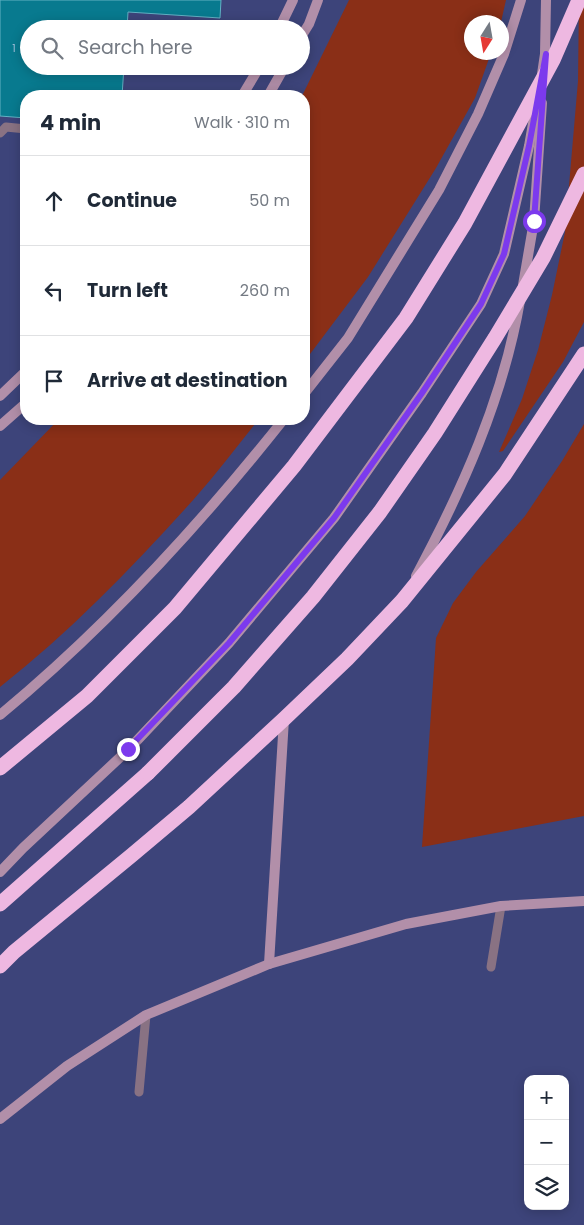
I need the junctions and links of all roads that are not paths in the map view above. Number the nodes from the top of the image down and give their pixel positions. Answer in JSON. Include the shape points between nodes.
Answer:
{"nodes":[{"id":1,"x":293,"y":0,"type":"edge"},
{"id":2,"x":318,"y":0,"type":"edge"},
{"id":3,"x":521,"y":0,"type":"edge"},
{"id":4,"x":546,"y":0,"type":"edge"},
{"id":5,"x":579,"y":0,"type":"edge"},
{"id":6,"x":283,"y":20,"type":"edge"},
{"id":7,"x":310,"y":21,"type":"edge"},
{"id":8,"x":546,"y":54,"type":"junction"},
{"id":9,"x":255,"y":75,"type":"edge"},
{"id":10,"x":280,"y":75,"type":"edge"},
{"id":11,"x":246,"y":90,"type":"edge"},
{"id":12,"x":271,"y":90,"type":"edge"},
{"id":13,"x":20,"y":128,"type":"edge"},
{"id":14,"x":0,"y":133,"type":"edge"},
{"id":15,"x":584,"y":174,"type":"edge"},
{"id":16,"x":584,"y":354,"type":"edge"},
{"id":17,"x":20,"y":377,"type":"edge"},
{"id":18,"x":310,"y":386,"type":"edge"},
{"id":19,"x":0,"y":396,"type":"edge"},
{"id":20,"x":20,"y":408,"type":"edge"},
{"id":21,"x":279,"y":425,"type":"edge"},
{"id":22,"x":0,"y":426,"type":"edge"},
{"id":23,"x":402,"y":602,"type":"junction"},
{"id":24,"x":0,"y":716,"type":"edge"},
{"id":25,"x":284,"y":720,"type":"junction"},
{"id":26,"x":0,"y":768,"type":"edge"},
{"id":27,"x":0,"y":872,"type":"edge"},
{"id":28,"x":584,"y":901,"type":"edge"},
{"id":29,"x":0,"y":904,"type":"edge"},
{"id":30,"x":501,"y":906,"type":"junction"},
{"id":31,"x":269,"y":964,"type":"junction"},
{"id":32,"x":0,"y":966,"type":"edge"},
{"id":33,"x":491,"y":967,"type":"dead end"},
{"id":34,"x":146,"y":1015,"type":"junction"},
{"id":35,"x":139,"y":1092,"type":"dead end"},
{"id":36,"x":0,"y":1118,"type":"edge"}],
"edges":[{"from":1,"to":6,"type":"main road"},
{"from":2,"to":7,"type":"main road"},
{"from":3,"to":18,"type":"main road","via":[[504,54],[439,190],[348,338]]},
{"from":4,"to":8,"type":"main road"},
{"from":5,"to":26,"type":"highway","bridge":true,"via":[[553,60],[465,223],[406,318],[294,466],[175,608],[87,696]]},
{"from":8,"to":23,"type":"main road","via":[[534,221],[515,330],[480,440],[455,499]]},
{"from":8,"to":27,"type":"main road","via":[[504,254],[481,304],[422,393],[334,518],[229,643],[128,749]]},
{"from":9,"to":11,"type":"main road"},
{"from":10,"to":12,"type":"main road"},
{"from":13,"to":14,"type":"lane","via":[[6,127]]},
{"from":15,"to":29,"type":"highway","bridge":true,"via":[[543,258],[435,434],[380,512],[313,597],[234,687],[148,773]]},
{"from":16,"to":23,"type":"highway","via":[[505,474]]},
{"from":17,"to":19,"type":"main road"},
{"from":20,"to":22,"type":"main road"},
{"from":21,"to":24,"type":"main road","via":[[181,542],[49,674]]},
{"from":23,"to":25,"type":"highway"},
{"from":25,"to":31,"type":"main road"},
{"from":25,"to":32,"type":"highway","via":[[189,807]]},
{"from":28,"to":30,"type":"main road"},
{"from":30,"to":31,"type":"main road","via":[[406,924]]},
{"from":30,"to":33,"type":"lane"},
{"from":31,"to":34,"type":"main road"},
{"from":34,"to":35,"type":"lane"},
{"from":34,"to":36,"type":"main road","via":[[67,1066]]}]}
